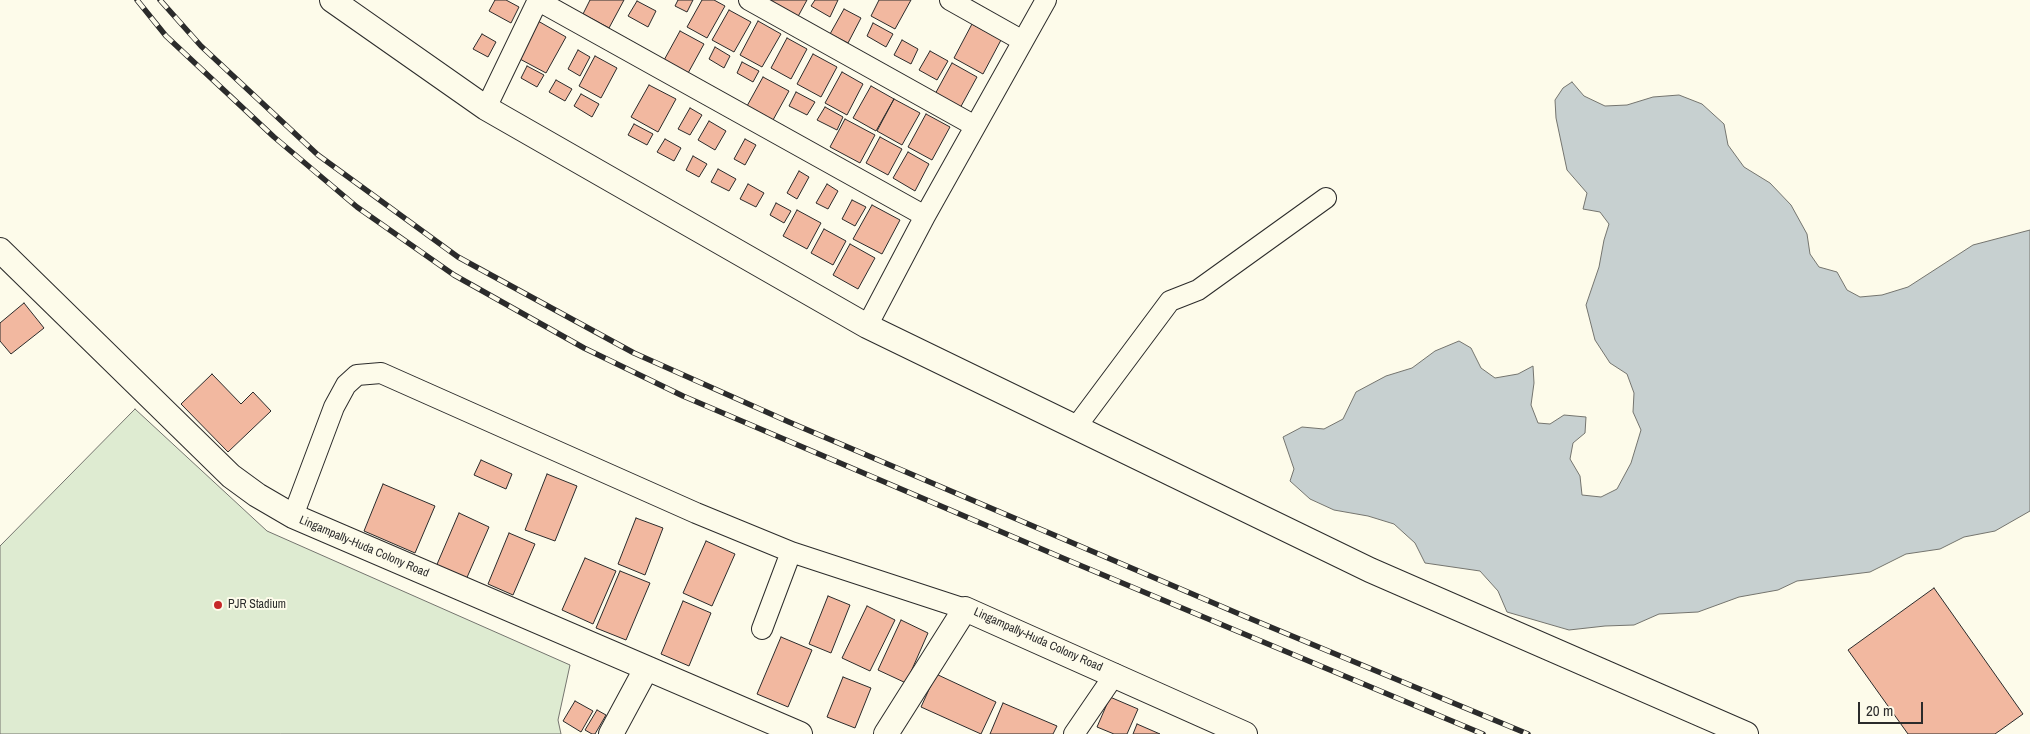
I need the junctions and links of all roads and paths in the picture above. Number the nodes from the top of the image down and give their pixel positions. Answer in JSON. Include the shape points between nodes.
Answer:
{"nodes":[{"id":1,"x":332,"y":0,"type":"edge"},
{"id":2,"x":538,"y":0,"type":"edge"},
{"id":3,"x":749,"y":0,"type":"edge"},
{"id":4,"x":950,"y":0,"type":"edge"},
{"id":5,"x":1046,"y":0,"type":"edge"},
{"id":6,"x":1023,"y":40,"type":"junction"},
{"id":7,"x":486,"y":108,"type":"junction"},
{"id":8,"x":975,"y":126,"type":"junction"},
{"id":9,"x":1326,"y":198,"type":"dead end"},
{"id":10,"x":925,"y":216,"type":"junction"},
{"id":11,"x":0,"y":250,"type":"edge"},
{"id":12,"x":867,"y":326,"type":"junction"},
{"id":13,"x":1076,"y":427,"type":"junction"},
{"id":14,"x":293,"y":516,"type":"junction"},
{"id":15,"x":791,"y":552,"type":"junction"},
{"id":16,"x":965,"y":608,"type":"junction"},
{"id":17,"x":762,"y":629,"type":"dead end"},
{"id":18,"x":646,"y":669,"type":"junction"},
{"id":19,"x":1115,"y":674,"type":"junction"},
{"id":20,"x":789,"y":732,"type":"edge"},
{"id":21,"x":611,"y":734,"type":"edge"},
{"id":22,"x":886,"y":734,"type":"edge"},
{"id":23,"x":1074,"y":734,"type":"edge"},
{"id":24,"x":1246,"y":734,"type":"edge"},
{"id":25,"x":1746,"y":734,"type":"edge"}],
"edges":[{"from":1,"to":7,"type":"street"},
{"from":2,"to":7,"type":"street"},
{"from":2,"to":10,"type":"street"},
{"from":3,"to":8,"type":"street"},
{"from":4,"to":6,"type":"street"},
{"from":5,"to":6,"type":"street"},
{"from":6,"to":8,"type":"street"},
{"from":7,"to":12,"type":"street"},
{"from":8,"to":10,"type":"street"},
{"from":9,"to":13,"type":"street","via":[[1198,290],[1170,301]]},
{"from":10,"to":12,"type":"street"},
{"from":11,"to":14,"type":"street","name":"Lingampally-Huda Colony Road","via":[[231,476]]},
{"from":12,"to":13,"type":"street"},
{"from":13,"to":25,"type":"street","via":[[1370,570]]},
{"from":14,"to":15,"type":"street","via":[[334,407],[346,385],[357,375],[381,373]]},
{"from":14,"to":18,"type":"street","name":"Lingampally-Huda Colony Road"},
{"from":15,"to":16,"type":"street"},
{"from":15,"to":17,"type":"street"},
{"from":16,"to":19,"type":"street","name":"Lingampally-Huda Colony Road"},
{"from":16,"to":22,"type":"street","name":"Lingampally-Huda Colony Road"},
{"from":18,"to":20,"type":"street","name":"Lingampally-Huda Colony Road"},
{"from":18,"to":21,"type":"street"},
{"from":19,"to":23,"type":"street"},
{"from":19,"to":24,"type":"street","name":"Lingampally-Huda Colony Road"}]}
